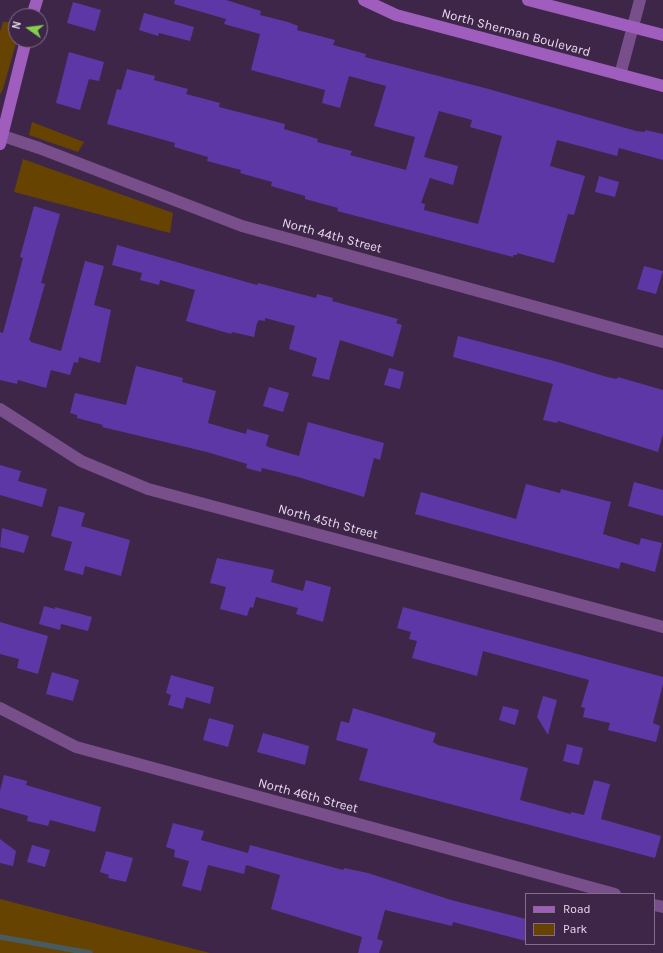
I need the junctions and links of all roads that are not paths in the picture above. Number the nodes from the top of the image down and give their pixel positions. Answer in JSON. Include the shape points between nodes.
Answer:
{"nodes":[{"id":1,"x":364,"y":0,"type":"edge"},
{"id":2,"x":528,"y":0,"type":"edge"},
{"id":3,"x":640,"y":0,"type":"edge"},
{"id":4,"x":633,"y":27,"type":"junction"},
{"id":5,"x":663,"y":35,"type":"edge"},
{"id":6,"x":24,"y":48,"type":"edge"},
{"id":7,"x":620,"y":75,"type":"junction"},
{"id":8,"x":663,"y":86,"type":"edge"},
{"id":9,"x":1,"y":138,"type":"edge"},
{"id":10,"x":663,"y":342,"type":"edge"},
{"id":11,"x":0,"y":409,"type":"edge"},
{"id":12,"x":663,"y":627,"type":"edge"},
{"id":13,"x":0,"y":708,"type":"edge"},
{"id":14,"x":611,"y":893,"type":"edge"}],
"edges":[{"from":1,"to":7,"type":"main road","name":"North Sherman Boulevard","via":[[396,15]]},
{"from":2,"to":4,"type":"main road"},
{"from":3,"to":4,"type":"street"},
{"from":4,"to":5,"type":"main road"},
{"from":4,"to":7,"type":"street"},
{"from":6,"to":9,"type":"main road"},
{"from":7,"to":8,"type":"main road","name":"North Sherman Boulevard"},
{"from":9,"to":10,"type":"street","name":"North 44th Street","via":[[39,148],[242,226]]},
{"from":11,"to":12,"type":"street","name":"North 45th Street","via":[[80,461],[148,489]]},
{"from":13,"to":14,"type":"street","name":"North 46th Street","via":[[76,747]]}]}
